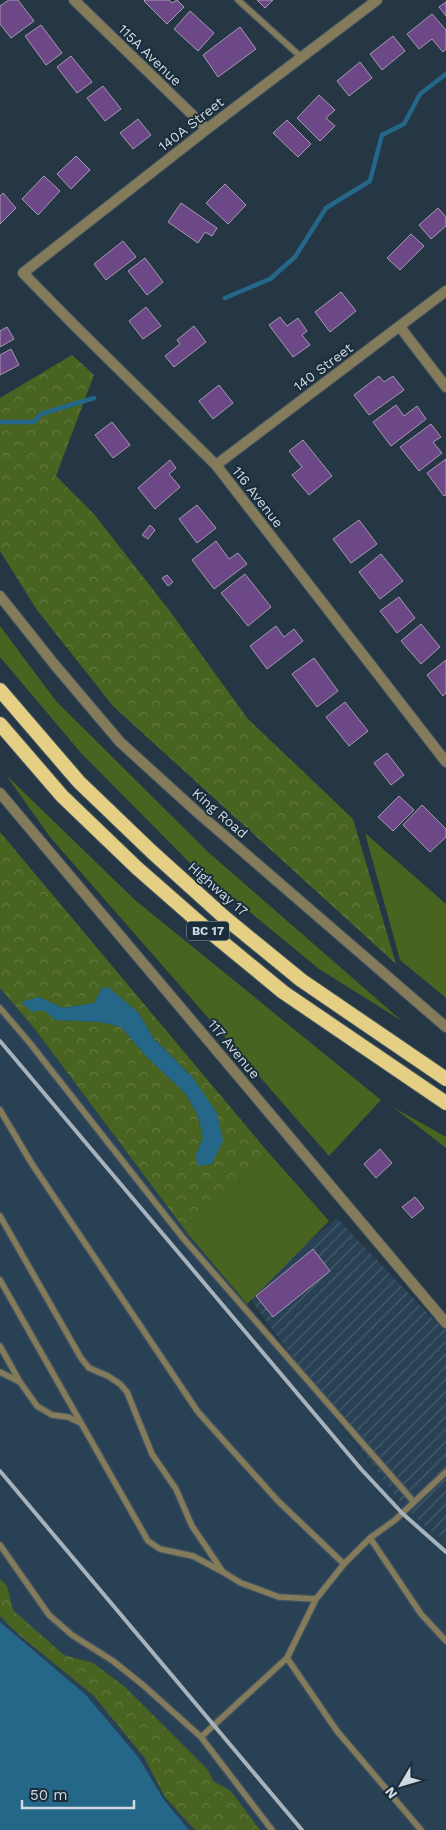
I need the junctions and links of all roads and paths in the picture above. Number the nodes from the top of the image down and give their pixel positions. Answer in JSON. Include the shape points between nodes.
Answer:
{"nodes":[{"id":1,"x":74,"y":0,"type":"edge"},
{"id":2,"x":238,"y":0,"type":"edge"},
{"id":3,"x":377,"y":0,"type":"edge"},
{"id":4,"x":301,"y":57,"type":"junction"},
{"id":5,"x":207,"y":129,"type":"junction"},
{"id":6,"x":23,"y":272,"type":"joint"},
{"id":7,"x":446,"y":291,"type":"edge"},
{"id":8,"x":400,"y":327,"type":"junction"},
{"id":9,"x":446,"y":387,"type":"edge"},
{"id":10,"x":216,"y":464,"type":"junction"},
{"id":11,"x":0,"y":596,"type":"edge"},
{"id":12,"x":0,"y":690,"type":"edge"},
{"id":13,"x":0,"y":724,"type":"edge"},
{"id":14,"x":446,"y":762,"type":"edge"},
{"id":15,"x":0,"y":793,"type":"edge"},
{"id":16,"x":0,"y":1008,"type":"edge"},
{"id":17,"x":446,"y":1027,"type":"edge"},
{"id":18,"x":446,"y":1079,"type":"edge"},
{"id":19,"x":446,"y":1103,"type":"edge"},
{"id":20,"x":0,"y":1110,"type":"edge"},
{"id":21,"x":0,"y":1216,"type":"edge"},
{"id":22,"x":0,"y":1280,"type":"edge"},
{"id":23,"x":446,"y":1323,"type":"edge"},
{"id":24,"x":0,"y":1346,"type":"edge"},
{"id":25,"x":0,"y":1372,"type":"edge"},
{"id":26,"x":20,"y":1382,"type":"junction"},
{"id":27,"x":82,"y":1423,"type":"junction"},
{"id":28,"x":446,"y":1472,"type":"edge"},
{"id":29,"x":414,"y":1502,"type":"junction"},
{"id":30,"x":370,"y":1538,"type":"junction"},
{"id":31,"x":0,"y":1545,"type":"edge"},
{"id":32,"x":344,"y":1564,"type":"junction"},
{"id":33,"x":223,"y":1572,"type":"junction"},
{"id":34,"x":316,"y":1599,"type":"junction"},
{"id":35,"x":446,"y":1641,"type":"edge"},
{"id":36,"x":287,"y":1658,"type":"junction"},
{"id":37,"x":201,"y":1737,"type":"junction"},
{"id":38,"x":272,"y":1830,"type":"edge"},
{"id":39,"x":421,"y":1830,"type":"edge"}],
"edges":[{"from":1,"to":5,"type":"street","name":"115A Avenue"},
{"from":2,"to":4,"type":"lane"},
{"from":3,"to":4,"type":"street","name":"140A Street"},
{"from":4,"to":5,"type":"street","name":"140A Street"},
{"from":5,"to":6,"type":"street","name":"140A Street"},
{"from":6,"to":10,"type":"street","name":"116 Avenue"},
{"from":7,"to":8,"type":"street","name":"140 Street"},
{"from":8,"to":9,"type":"street"},
{"from":8,"to":10,"type":"street","name":"140 Street"},
{"from":10,"to":14,"type":"street","name":"116 Avenue"},
{"from":11,"to":17,"type":"street","name":"King Road","via":[[120,742]]},
{"from":12,"to":18,"type":"highway","name":"Highway 17","number":"BC 17","via":[[79,782],[224,917],[301,980]]},
{"from":13,"to":19,"type":"highway","number":"BC 17","via":[[62,796],[210,932],[283,992]]},
{"from":15,"to":23,"type":"street","name":"117 Avenue"},
{"from":16,"to":29,"type":"lane","via":[[183,1238]]},
{"from":20,"to":32,"type":"lane","via":[[198,1412],[278,1501]]},
{"from":21,"to":33,"type":"lane","via":[[81,1358],[89,1368],[108,1376],[126,1392],[152,1454],[176,1489],[192,1526]]},
{"from":22,"to":27,"type":"lane"},
{"from":24,"to":26,"type":"lane"},
{"from":25,"to":26,"type":"lane"},
{"from":26,"to":27,"type":"lane","via":[[38,1406],[52,1415]]},
{"from":27,"to":33,"type":"lane","via":[[148,1541],[160,1549],[193,1556]]},
{"from":28,"to":29,"type":"lane"},
{"from":29,"to":30,"type":"lane"},
{"from":30,"to":32,"type":"lane"},
{"from":30,"to":35,"type":"lane","via":[[421,1614]]},
{"from":31,"to":37,"type":"lane","via":[[49,1615],[143,1685]]},
{"from":32,"to":34,"type":"lane"},
{"from":33,"to":34,"type":"lane","via":[[241,1583],[279,1597]]},
{"from":34,"to":36,"type":"lane"},
{"from":36,"to":37,"type":"lane"},
{"from":36,"to":39,"type":"lane","via":[[337,1731]]},
{"from":37,"to":38,"type":"lane"}]}
